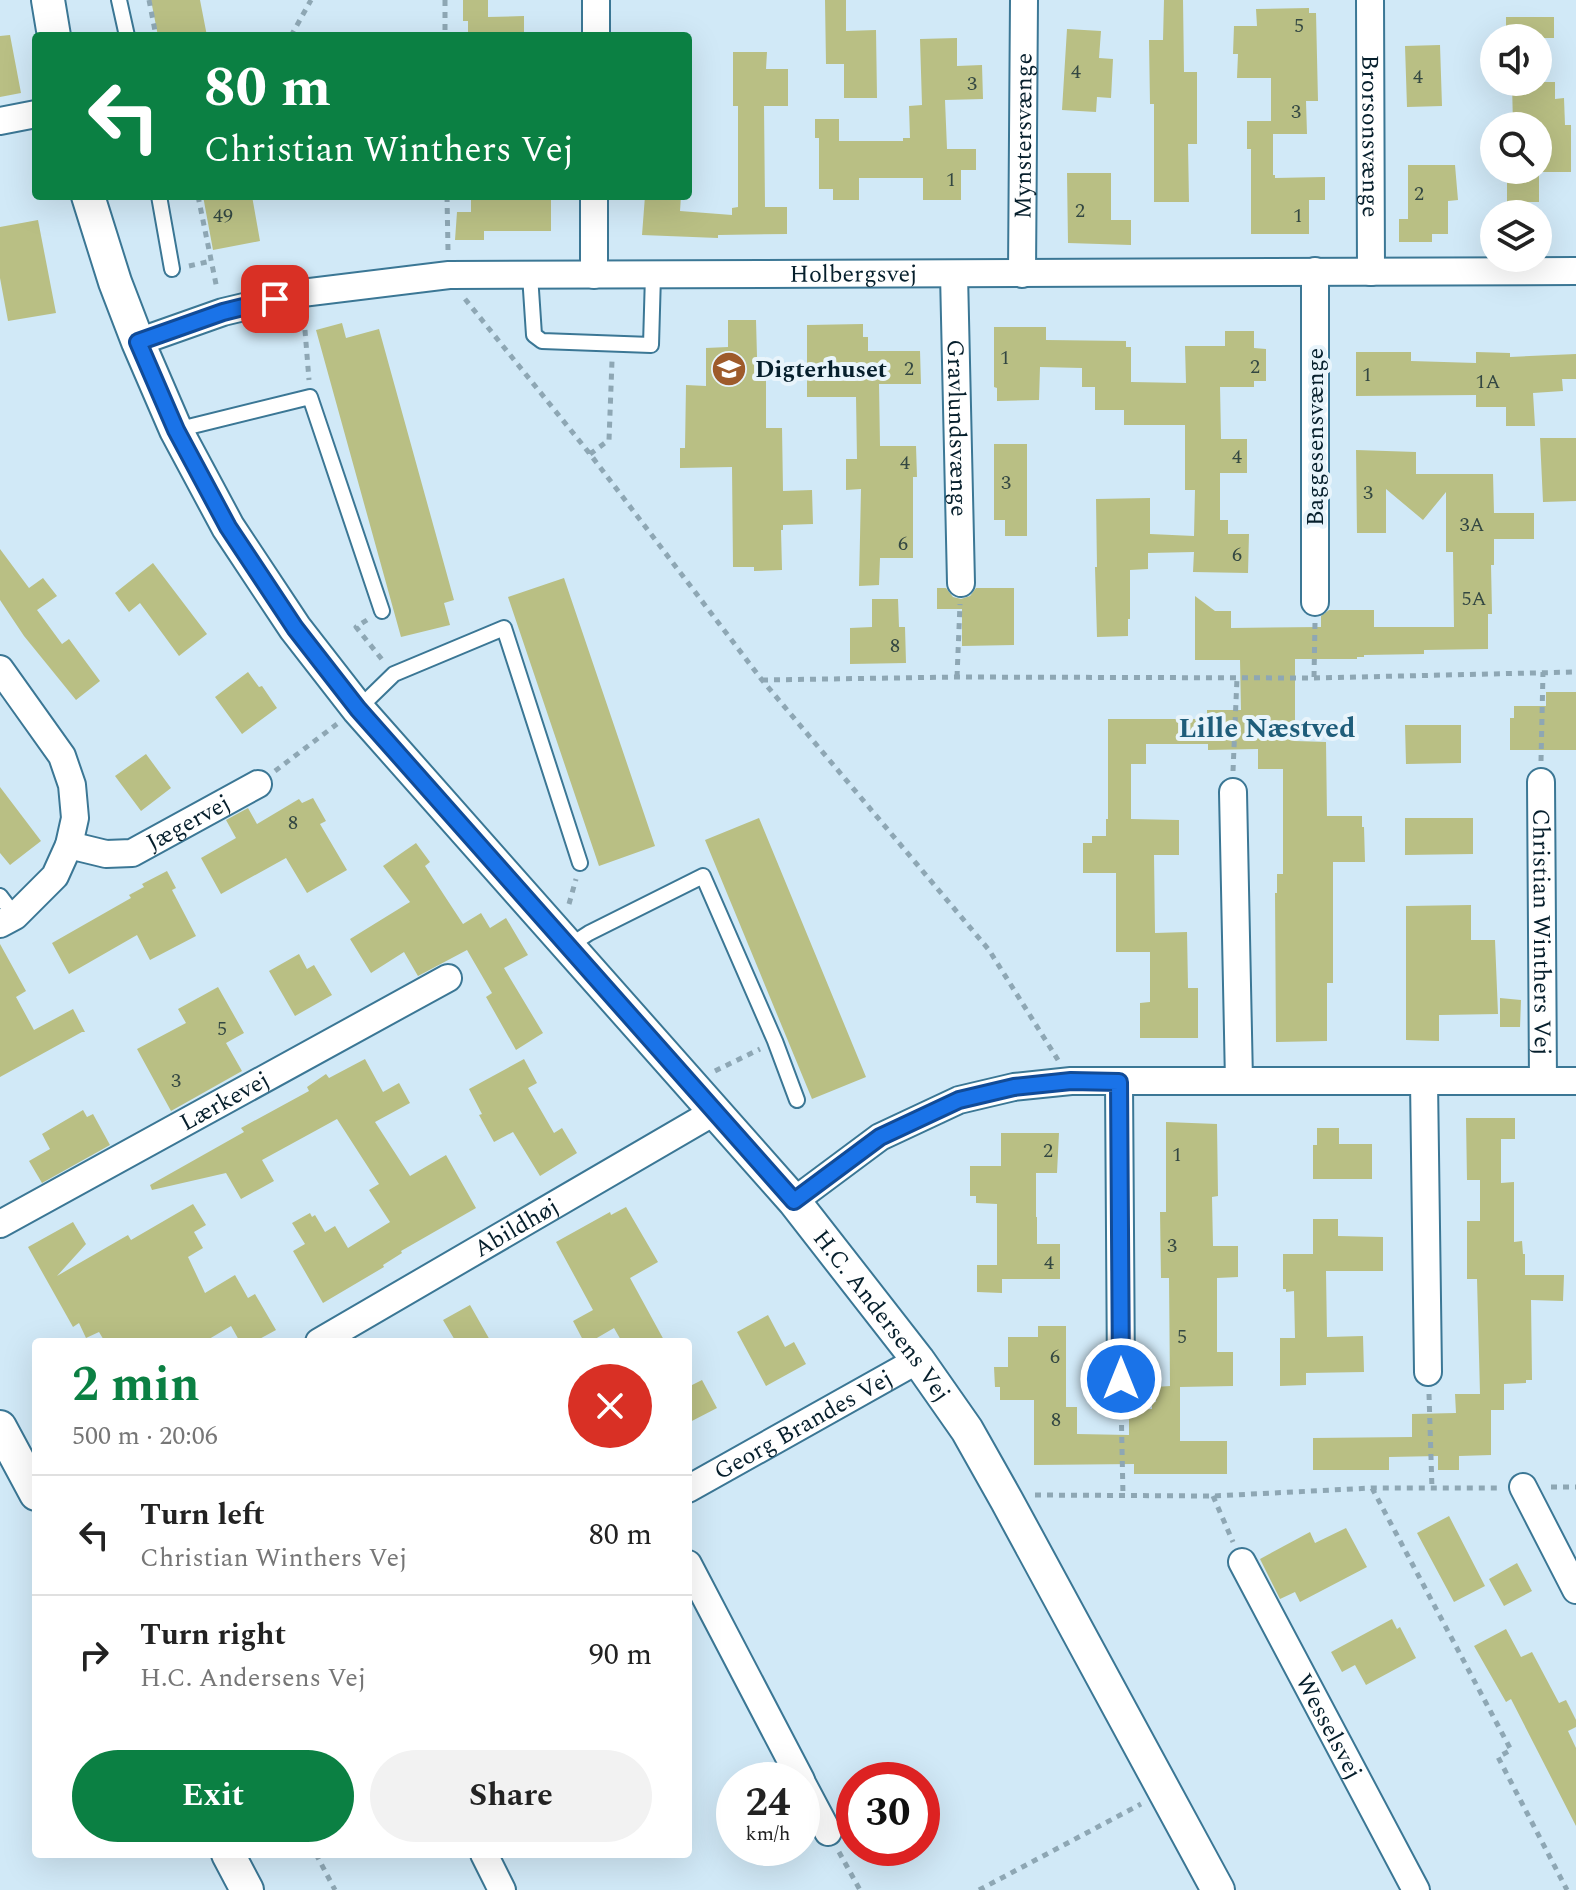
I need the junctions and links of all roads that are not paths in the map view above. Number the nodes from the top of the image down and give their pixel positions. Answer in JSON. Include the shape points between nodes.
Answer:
{"nodes":[{"id":1,"x":48,"y":0,"type":"edge"},
{"id":2,"x":119,"y":0,"type":"edge"},
{"id":3,"x":1024,"y":0,"type":"edge"},
{"id":4,"x":1370,"y":0,"type":"edge"},
{"id":5,"x":596,"y":1,"type":"edge"},
{"id":6,"x":53,"y":32,"type":"edge"},
{"id":7,"x":126,"y":32,"type":"edge"},
{"id":8,"x":596,"y":32,"type":"edge"},
{"id":9,"x":32,"y":115,"type":"edge"},
{"id":10,"x":0,"y":121,"type":"edge"},
{"id":11,"x":89,"y":200,"type":"edge"},
{"id":12,"x":160,"y":200,"type":"edge"},
{"id":13,"x":594,"y":200,"type":"edge"},
{"id":14,"x":172,"y":269,"type":"dead end"},
{"id":15,"x":1315,"y":271,"type":"junction"},
{"id":16,"x":1576,"y":271,"type":"edge"},
{"id":17,"x":1371,"y":272,"type":"junction"},
{"id":18,"x":954,"y":274,"type":"junction"},
{"id":19,"x":1022,"y":274,"type":"junction"},
{"id":20,"x":530,"y":275,"type":"junction"},
{"id":21,"x":594,"y":275,"type":"junction"},
{"id":22,"x":653,"y":275,"type":"junction"},
{"id":23,"x":138,"y":342,"type":"junction"},
{"id":24,"x":176,"y":430,"type":"junction"},
{"id":25,"x":961,"y":583,"type":"road end"},
{"id":26,"x":1315,"y":602,"type":"road end"},
{"id":27,"x":382,"y":611,"type":"road end"},
{"id":28,"x":0,"y":669,"type":"edge"},
{"id":29,"x":358,"y":709,"type":"junction"},
{"id":30,"x":1541,"y":782,"type":"road end"},
{"id":31,"x":258,"y":784,"type":"road end"},
{"id":32,"x":1233,"y":792,"type":"road end"},
{"id":33,"x":69,"y":845,"type":"junction"},
{"id":34,"x":580,"y":863,"type":"road end"},
{"id":35,"x":5,"y":912,"type":"edge"},
{"id":36,"x":579,"y":940,"type":"junction"},
{"id":37,"x":448,"y":978,"type":"dead end"},
{"id":38,"x":1239,"y":1081,"type":"junction"},
{"id":39,"x":1424,"y":1081,"type":"junction"},
{"id":40,"x":1543,"y":1081,"type":"junction"},
{"id":41,"x":1576,"y":1081,"type":"edge"},
{"id":42,"x":1119,"y":1082,"type":"junction"},
{"id":43,"x":797,"y":1100,"type":"dead end"},
{"id":44,"x":714,"y":1112,"type":"junction"},
{"id":45,"x":794,"y":1201,"type":"junction"},
{"id":46,"x":0,"y":1224,"type":"edge"},
{"id":47,"x":326,"y":1338,"type":"edge"},
{"id":48,"x":918,"y":1360,"type":"junction"},
{"id":49,"x":1428,"y":1372,"type":"road end"},
{"id":50,"x":1121,"y":1379,"type":"road end"},
{"id":51,"x":0,"y":1427,"type":"edge"},
{"id":52,"x":32,"y":1487,"type":"edge"},
{"id":53,"x":692,"y":1487,"type":"edge"},
{"id":54,"x":1523,"y":1487,"type":"road end"},
{"id":55,"x":1242,"y":1562,"type":"road end"},
{"id":56,"x":692,"y":1572,"type":"edge"},
{"id":57,"x":1576,"y":1590,"type":"edge"},
{"id":58,"x":791,"y":1762,"type":"edge"},
{"id":59,"x":820,"y":1817,"type":"edge"},
{"id":60,"x":828,"y":1832,"type":"road end"},
{"id":61,"x":230,"y":1858,"type":"edge"},
{"id":62,"x":486,"y":1858,"type":"edge"},
{"id":63,"x":247,"y":1890,"type":"edge"},
{"id":64,"x":502,"y":1890,"type":"edge"},
{"id":65,"x":1218,"y":1890,"type":"edge"},
{"id":66,"x":1416,"y":1890,"type":"edge"}],
"edges":[{"from":1,"to":6,"type":"street"},
{"from":2,"to":7,"type":"lane"},
{"from":3,"to":19,"type":"street","name":"Mynstersvænge"},
{"from":4,"to":17,"type":"street","name":"Brorsonsvænge"},
{"from":5,"to":8,"type":"street"},
{"from":9,"to":10,"type":"street"},
{"from":11,"to":23,"type":"street","name":"H.C. Andersens Vej"},
{"from":12,"to":14,"type":"lane"},
{"from":13,"to":21,"type":"street"},
{"from":15,"to":17,"type":"street","name":"Holbergsvej"},
{"from":15,"to":19,"type":"street","name":"Holbergsvej"},
{"from":15,"to":26,"type":"street","name":"Baggesensvænge"},
{"from":16,"to":17,"type":"street","name":"Holbergsvej"},
{"from":18,"to":19,"type":"street","name":"Holbergsvej"},
{"from":18,"to":22,"type":"street","name":"Holbergsvej"},
{"from":18,"to":25,"type":"street","name":"Gravlundsvænge"},
{"from":20,"to":21,"type":"street","name":"Holbergsvej"},
{"from":20,"to":22,"type":"lane","via":[[534,335],[542,341],[651,345]]},
{"from":20,"to":23,"type":"street","name":"Holbergsvej","via":[[449,275],[302,293],[223,312]]},
{"from":21,"to":22,"type":"street","name":"Holbergsvej"},
{"from":23,"to":24,"type":"street","name":"H.C. Andersens Vej"},
{"from":24,"to":27,"type":"lane","via":[[310,397]]},
{"from":24,"to":29,"type":"street","name":"H.C. Andersens Vej","via":[[228,527],[295,628]]},
{"from":28,"to":33,"type":"street","via":[[62,756],[75,818]]},
{"from":29,"to":34,"type":"lane","via":[[394,674],[504,628]]},
{"from":29,"to":36,"type":"street","name":"H.C. Andersens Vej"},
{"from":30,"to":40,"type":"street","name":"Christian Winthers Vej"},
{"from":31,"to":33,"type":"street","name":"Jægervej","via":[[132,853],[106,854]]},
{"from":32,"to":38,"type":"street"},
{"from":33,"to":35,"type":"street","via":[[55,876]]},
{"from":36,"to":43,"type":"lane","via":[[703,876]]},
{"from":36,"to":44,"type":"street","name":"H.C. Andersens Vej"},
{"from":37,"to":46,"type":"street","name":"Lærkevej"},
{"from":38,"to":39,"type":"street","name":"Christian Winthers Vej"},
{"from":38,"to":42,"type":"street","name":"Christian Winthers Vej"},
{"from":39,"to":40,"type":"street","name":"Christian Winthers Vej"},
{"from":39,"to":49,"type":"street"},
{"from":40,"to":41,"type":"street","name":"Christian Winthers Vej"},
{"from":42,"to":45,"type":"street","name":"Christian Winthers Vej","via":[[1014,1087],[959,1100],[880,1137]]},
{"from":42,"to":50,"type":"street"},
{"from":44,"to":45,"type":"street","name":"H.C. Andersens Vej"},
{"from":44,"to":47,"type":"street","name":"Abildhøj"},
{"from":45,"to":48,"type":"street","name":"H.C. Andersens Vej"},
{"from":48,"to":53,"type":"street","name":"Georg Brandes Vej"},
{"from":48,"to":65,"type":"street","name":"H.C. Andersens Vej","via":[[967,1430]]},
{"from":51,"to":52,"type":"street"},
{"from":54,"to":57,"type":"street"},
{"from":55,"to":66,"type":"street","name":"Wesselsvej"},
{"from":56,"to":58,"type":"street"},
{"from":59,"to":60,"type":"street"},
{"from":61,"to":63,"type":"street"},
{"from":62,"to":64,"type":"street"}]}
